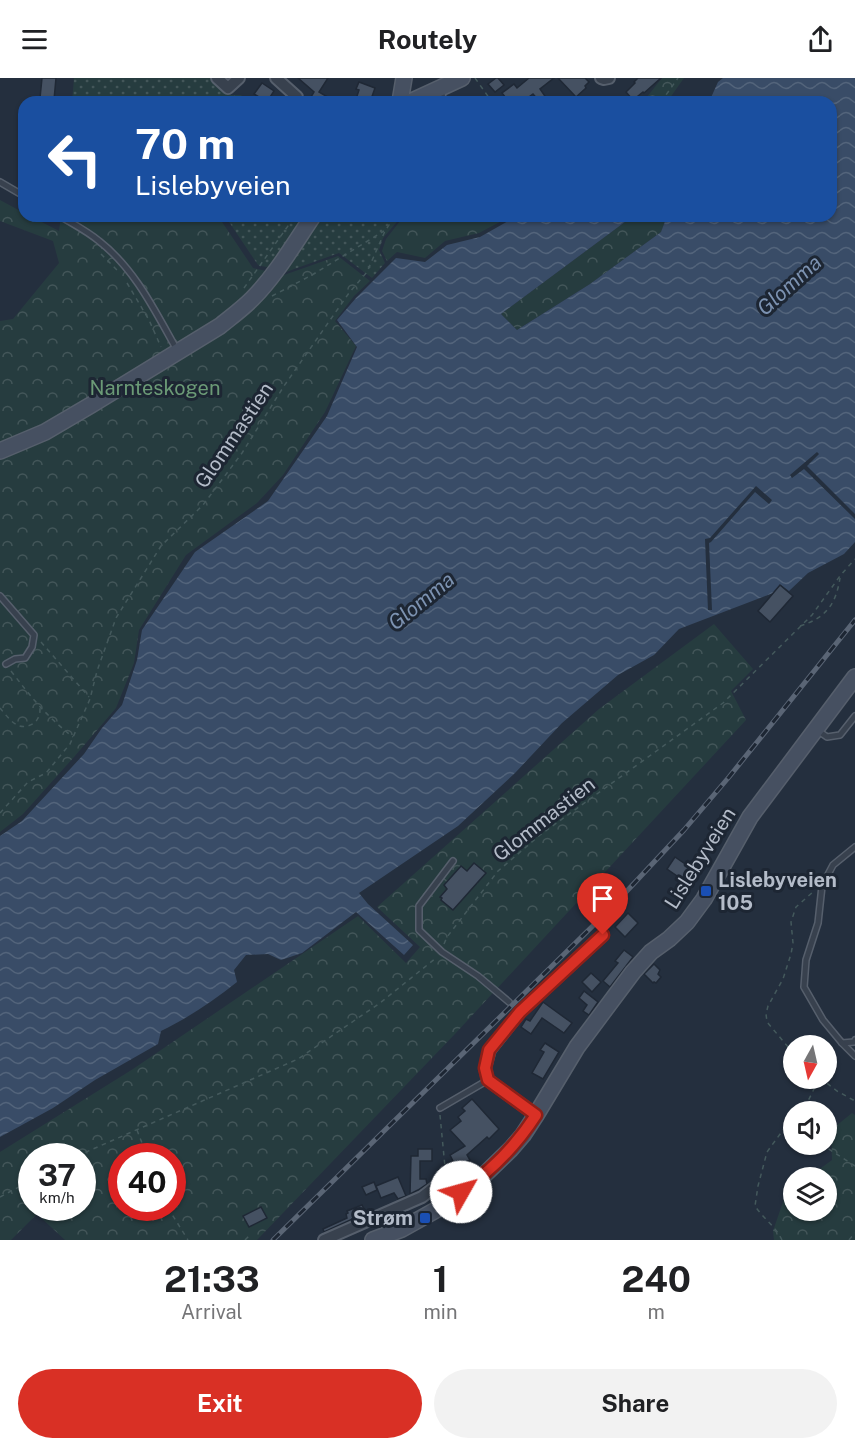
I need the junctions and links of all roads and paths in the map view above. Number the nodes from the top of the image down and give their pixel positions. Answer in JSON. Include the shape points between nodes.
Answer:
{"nodes":[{"id":1,"x":217,"y":78,"type":"edge"},
{"id":2,"x":240,"y":78,"type":"edge"},
{"id":3,"x":276,"y":78,"type":"edge"},
{"id":4,"x":404,"y":78,"type":"edge"},
{"id":5,"x":462,"y":78,"type":"edge"},
{"id":6,"x":475,"y":78,"type":"edge"},
{"id":7,"x":601,"y":78,"type":"edge"},
{"id":8,"x":609,"y":78,"type":"edge"},
{"id":9,"x":678,"y":78,"type":"edge"},
{"id":10,"x":442,"y":95,"type":"edge"},
{"id":11,"x":296,"y":96,"type":"edge"},
{"id":12,"x":401,"y":96,"type":"edge"},
{"id":13,"x":488,"y":96,"type":"edge"},
{"id":14,"x":665,"y":96,"type":"edge"},
{"id":15,"x":0,"y":182,"type":"edge"},
{"id":16,"x":18,"y":192,"type":"edge"},
{"id":17,"x":65,"y":222,"type":"edge"},
{"id":18,"x":292,"y":222,"type":"edge"},
{"id":19,"x":309,"y":222,"type":"edge"},
{"id":20,"x":391,"y":222,"type":"edge"},
{"id":21,"x":385,"y":231,"type":"junction"},
{"id":22,"x":100,"y":253,"type":"dead end"},
{"id":23,"x":271,"y":297,"type":"dead end"},
{"id":24,"x":253,"y":298,"type":"junction"},
{"id":25,"x":175,"y":346,"type":"junction"},
{"id":26,"x":0,"y":451,"type":"edge"},
{"id":27,"x":855,"y":559,"type":"edge"},
{"id":28,"x":840,"y":576,"type":"junction"},
{"id":29,"x":0,"y":596,"type":"edge"},
{"id":30,"x":800,"y":627,"type":"junction"},
{"id":31,"x":34,"y":635,"type":"junction"},
{"id":32,"x":6,"y":664,"type":"joint"},
{"id":33,"x":855,"y":677,"type":"edge"},
{"id":34,"x":90,"y":699,"type":"junction"},
{"id":35,"x":39,"y":707,"type":"junction"},
{"id":36,"x":0,"y":708,"type":"edge"},
{"id":37,"x":855,"y":716,"type":"edge"},
{"id":38,"x":816,"y":729,"type":"junction"},
{"id":39,"x":74,"y":737,"type":"junction"},
{"id":40,"x":0,"y":813,"type":"edge"},
{"id":41,"x":855,"y":848,"type":"edge"},
{"id":42,"x":453,"y":861,"type":"dead end"},
{"id":43,"x":822,"y":886,"type":"junction"},
{"id":44,"x":603,"y":935,"type":"dead end"},
{"id":45,"x":442,"y":952,"type":"junction"},
{"id":46,"x":510,"y":1002,"type":"dead end"},
{"id":47,"x":855,"y":1040,"type":"edge"},
{"id":48,"x":783,"y":1041,"type":"edge"},
{"id":49,"x":842,"y":1043,"type":"junction"},
{"id":50,"x":855,"y":1056,"type":"edge"},
{"id":51,"x":488,"y":1080,"type":"junction"},
{"id":52,"x":834,"y":1089,"type":"edge"},
{"id":53,"x":855,"y":1101,"type":"edge"},
{"id":54,"x":440,"y":1108,"type":"joint"},
{"id":55,"x":536,"y":1115,"type":"junction"},
{"id":56,"x":783,"y":1129,"type":"edge"},
{"id":57,"x":137,"y":1130,"type":"junction"},
{"id":58,"x":142,"y":1143,"type":"edge"},
{"id":59,"x":96,"y":1148,"type":"edge"},
{"id":60,"x":837,"y":1154,"type":"edge"},
{"id":61,"x":855,"y":1166,"type":"edge"},
{"id":62,"x":449,"y":1176,"type":"joint"},
{"id":63,"x":18,"y":1187,"type":"edge"},
{"id":64,"x":0,"y":1197,"type":"edge"},
{"id":65,"x":176,"y":1221,"type":"edge"},
{"id":66,"x":855,"y":1233,"type":"edge"},
{"id":67,"x":249,"y":1236,"type":"dead end"},
{"id":68,"x":188,"y":1240,"type":"edge"},
{"id":69,"x":245,"y":1240,"type":"edge"},
{"id":70,"x":324,"y":1240,"type":"edge"},
{"id":71,"x":373,"y":1240,"type":"edge"},
{"id":72,"x":782,"y":1240,"type":"edge"},
{"id":73,"x":849,"y":1240,"type":"edge"}],
"edges":[{"from":1,"to":2,"type":"street","via":[[228,88]]},
{"from":3,"to":11,"type":"street"},
{"from":4,"to":12,"type":"street"},
{"from":5,"to":10,"type":"street"},
{"from":6,"to":13,"type":"path"},
{"from":7,"to":8,"type":"street"},
{"from":9,"to":14,"type":"path"},
{"from":15,"to":16,"type":"lane"},
{"from":17,"to":25,"type":"lane","via":[[101,242],[137,281]]},
{"from":18,"to":24,"type":"path","via":[[243,289]]},
{"from":19,"to":24,"type":"street"},
{"from":20,"to":21,"type":"path","name":"Glommastien"},
{"from":21,"to":23,"type":"path"},
{"from":21,"to":34,"type":"path","name":"Glommastien","via":[[367,272],[284,386],[242,453],[203,504],[161,546],[116,618]]},
{"from":22,"to":25,"type":"path","via":[[124,276],[162,349]]},
{"from":24,"to":25,"type":"street","via":[[220,326]]},
{"from":25,"to":26,"type":"street","via":[[91,405],[45,432]]},
{"from":27,"to":28,"type":"path","name":"Glommastien"},
{"from":28,"to":30,"type":"path","name":"Glommastien"},
{"from":28,"to":30,"type":"path","via":[[834,603],[812,623]]},
{"from":29,"to":31,"type":"lane"},
{"from":30,"to":45,"type":"path","name":"Glommastien","via":[[723,703],[540,835],[498,871],[447,937]]},
{"from":31,"to":32,"type":"lane","via":[[25,658]]},
{"from":31,"to":34,"type":"path"},
{"from":32,"to":35,"type":"path"},
{"from":33,"to":38,"type":"street","name":"Lislebyveien"},
{"from":34,"to":39,"type":"path","name":"Glommastien"},
{"from":35,"to":36,"type":"path","via":[[38,718],[25,727],[15,724]]},
{"from":35,"to":39,"type":"path"},
{"from":37,"to":38,"type":"lane","via":[[840,735],[827,737]]},
{"from":38,"to":55,"type":"street","name":"Lislebyveien","via":[[750,817],[699,906],[633,972],[576,1047]]},
{"from":39,"to":40,"type":"path","name":"Glommastien","via":[[46,773],[28,782]]},
{"from":41,"to":43,"type":"lane","via":[[832,866]]},
{"from":42,"to":45,"type":"lane","via":[[418,906],[419,930]]},
{"from":43,"to":48,"type":"path","via":[[796,907],[791,922],[791,954],[768,1006],[767,1022]]},
{"from":43,"to":49,"type":"lane","via":[[804,987]]},
{"from":44,"to":51,"type":"street","via":[[518,1010],[489,1050],[485,1068]]},
{"from":45,"to":46,"type":"lane"},
{"from":45,"to":57,"type":"path","name":"Glommastien","via":[[380,1003],[298,1059]]},
{"from":47,"to":49,"type":"lane"},
{"from":49,"to":50,"type":"lane"},
{"from":51,"to":54,"type":"lane"},
{"from":51,"to":55,"type":"street"},
{"from":52,"to":53,"type":"path"},
{"from":54,"to":62,"type":"path"},
{"from":55,"to":71,"type":"street","name":"Lislebyveien","via":[[511,1149],[480,1179],[443,1206]]},
{"from":56,"to":72,"type":"path","via":[[767,1152],[755,1206]]},
{"from":57,"to":58,"type":"path"},
{"from":57,"to":59,"type":"path","name":"Glommastien"},
{"from":60,"to":61,"type":"path"},
{"from":62,"to":70,"type":"street","via":[[422,1197]]},
{"from":63,"to":64,"type":"path"},
{"from":65,"to":68,"type":"path"},
{"from":66,"to":73,"type":"path"},
{"from":67,"to":69,"type":"path"}]}
